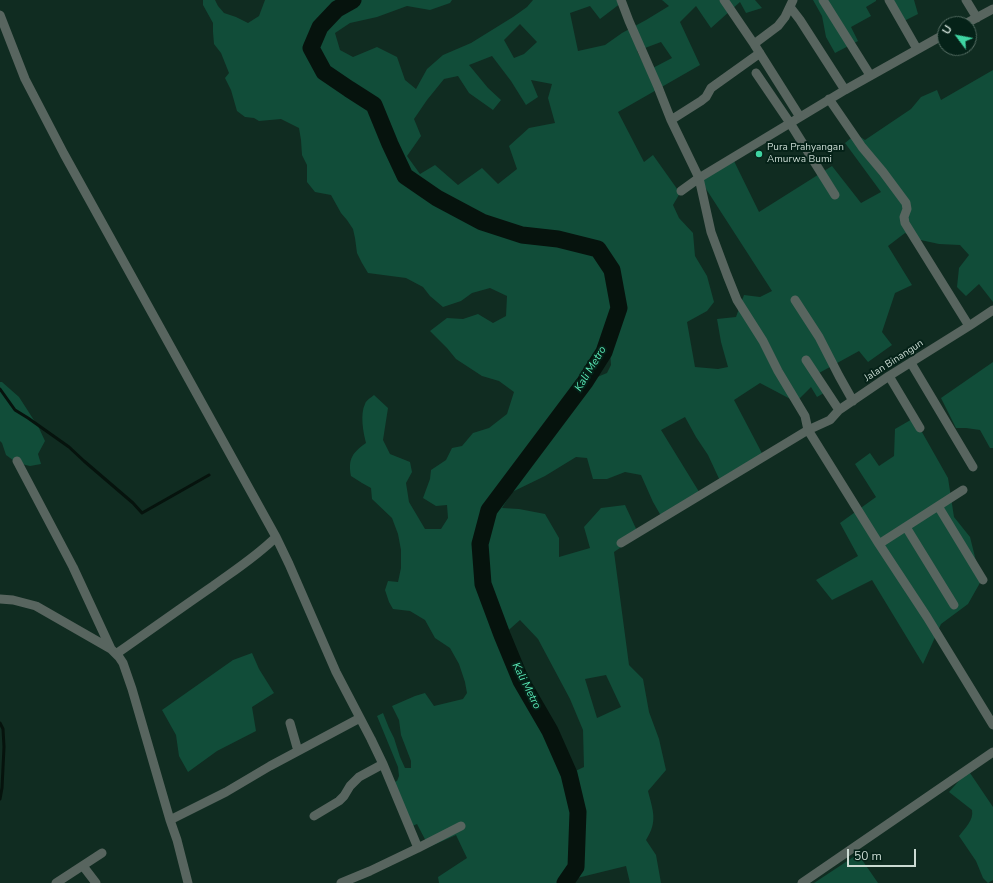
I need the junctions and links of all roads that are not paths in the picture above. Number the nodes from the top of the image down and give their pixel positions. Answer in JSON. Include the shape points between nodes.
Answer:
{"nodes":[{"id":1,"x":621,"y":0,"type":"edge"},
{"id":2,"x":724,"y":0,"type":"edge"},
{"id":3,"x":823,"y":0,"type":"edge"},
{"id":4,"x":889,"y":0,"type":"edge"},
{"id":5,"x":966,"y":0,"type":"edge"},
{"id":6,"x":790,"y":2,"type":"edge"},
{"id":7,"x":993,"y":9,"type":"edge"},
{"id":8,"x":976,"y":16,"type":"edge"},
{"id":9,"x":977,"y":18,"type":"edge"},
{"id":10,"x":2,"y":19,"type":"edge"},
{"id":11,"x":937,"y":38,"type":"edge"},
{"id":12,"x":754,"y":44,"type":"junction"},
{"id":13,"x":917,"y":49,"type":"junction"},
{"id":14,"x":760,"y":53,"type":"junction"},
{"id":15,"x":756,"y":73,"type":"dead end"},
{"id":16,"x":870,"y":76,"type":"junction"},
{"id":17,"x":845,"y":90,"type":"junction"},
{"id":18,"x":830,"y":99,"type":"junction"},
{"id":19,"x":800,"y":117,"type":"junction"},
{"id":20,"x":671,"y":120,"type":"junction"},
{"id":21,"x":790,"y":123,"type":"junction"},
{"id":22,"x":700,"y":178,"type":"junction"},
{"id":23,"x":681,"y":192,"type":"dead end"},
{"id":24,"x":835,"y":195,"type":"dead end"},
{"id":25,"x":796,"y":300,"type":"dead end"},
{"id":26,"x":993,"y":310,"type":"edge"},
{"id":27,"x":969,"y":326,"type":"junction"},
{"id":28,"x":806,"y":360,"type":"dead end"},
{"id":29,"x":911,"y":363,"type":"junction"},
{"id":30,"x":889,"y":376,"type":"junction"},
{"id":31,"x":853,"y":401,"type":"junction"},
{"id":32,"x":839,"y":410,"type":"junction"},
{"id":33,"x":920,"y":428,"type":"dead end"},
{"id":34,"x":808,"y":430,"type":"junction"},
{"id":35,"x":17,"y":461,"type":"dead end"},
{"id":36,"x":973,"y":467,"type":"dead end"},
{"id":37,"x":963,"y":490,"type":"dead end"},
{"id":38,"x":938,"y":506,"type":"junction"},
{"id":39,"x":906,"y":527,"type":"junction"},
{"id":40,"x":276,"y":537,"type":"junction"},
{"id":41,"x":621,"y":543,"type":"dead end"},
{"id":42,"x":879,"y":544,"type":"junction"},
{"id":43,"x":984,"y":580,"type":"dead end"},
{"id":44,"x":0,"y":600,"type":"edge"},
{"id":45,"x":954,"y":605,"type":"dead end"},
{"id":46,"x":114,"y":652,"type":"junction"},
{"id":47,"x":360,"y":718,"type":"junction"},
{"id":48,"x":290,"y":723,"type":"dead end"},
{"id":49,"x":993,"y":725,"type":"edge"},
{"id":50,"x":298,"y":750,"type":"junction"},
{"id":51,"x":993,"y":752,"type":"edge"},
{"id":52,"x":383,"y":764,"type":"junction"},
{"id":53,"x":314,"y":816,"type":"dead end"},
{"id":54,"x":170,"y":820,"type":"junction"},
{"id":55,"x":461,"y":826,"type":"dead end"},
{"id":56,"x":418,"y":848,"type":"junction"},
{"id":57,"x":102,"y":853,"type":"dead end"},
{"id":58,"x":83,"y":866,"type":"junction"},
{"id":59,"x":186,"y":882,"type":"edge"},
{"id":60,"x":56,"y":883,"type":"edge"},
{"id":61,"x":96,"y":883,"type":"edge"},
{"id":62,"x":341,"y":883,"type":"edge"},
{"id":63,"x":802,"y":883,"type":"edge"}],
"edges":[{"from":1,"to":20,"type":"street"},
{"from":2,"to":12,"type":"street"},
{"from":3,"to":16,"type":"street"},
{"from":4,"to":13,"type":"street"},
{"from":5,"to":8,"type":"street"},
{"from":6,"to":12,"type":"street","via":[[785,17],[778,26]]},
{"from":6,"to":17,"type":"street"},
{"from":7,"to":9,"type":"street"},
{"from":10,"to":40,"type":"street","via":[[25,79],[68,161]]},
{"from":11,"to":13,"type":"street"},
{"from":12,"to":14,"type":"street"},
{"from":13,"to":16,"type":"street"},
{"from":14,"to":19,"type":"street"},
{"from":14,"to":20,"type":"street","via":[[710,88],[701,101]]},
{"from":15,"to":21,"type":"street"},
{"from":16,"to":17,"type":"street"},
{"from":17,"to":18,"type":"street"},
{"from":18,"to":19,"type":"street"},
{"from":18,"to":27,"type":"street","via":[[862,147],[906,203],[905,223]]},
{"from":19,"to":21,"type":"street"},
{"from":20,"to":22,"type":"street"},
{"from":21,"to":22,"type":"street"},
{"from":21,"to":24,"type":"street"},
{"from":22,"to":23,"type":"street"},
{"from":22,"to":34,"type":"street","via":[[711,232],[737,300],[805,416]]},
{"from":25,"to":31,"type":"street"},
{"from":26,"to":27,"type":"street","name":"Jalan Binangun"},
{"from":27,"to":29,"type":"street","name":"Jalan Binangun"},
{"from":28,"to":32,"type":"street"},
{"from":29,"to":30,"type":"street","name":"Jalan Binangun"},
{"from":29,"to":36,"type":"street"},
{"from":30,"to":31,"type":"street","name":"Jalan Binangun"},
{"from":30,"to":33,"type":"street"},
{"from":31,"to":32,"type":"street","name":"Jalan Binangun"},
{"from":32,"to":34,"type":"street","name":"Jalan Binangun","via":[[830,420]]},
{"from":34,"to":41,"type":"street","name":"Jalan Binangun"},
{"from":34,"to":42,"type":"street"},
{"from":35,"to":46,"type":"street"},
{"from":37,"to":38,"type":"street"},
{"from":38,"to":39,"type":"street"},
{"from":38,"to":43,"type":"street"},
{"from":39,"to":42,"type":"street"},
{"from":39,"to":45,"type":"street"},
{"from":40,"to":46,"type":"street","via":[[242,566]]},
{"from":40,"to":47,"type":"street","via":[[336,672]]},
{"from":42,"to":49,"type":"street"},
{"from":44,"to":46,"type":"street","via":[[13,600],[36,606]]},
{"from":46,"to":54,"type":"street","via":[[123,663],[132,689]]},
{"from":47,"to":50,"type":"street"},
{"from":47,"to":52,"type":"street"},
{"from":48,"to":50,"type":"street"},
{"from":50,"to":54,"type":"street","via":[[226,792]]},
{"from":51,"to":63,"type":"street"},
{"from":52,"to":53,"type":"street","via":[[359,777],[339,801]]},
{"from":52,"to":56,"type":"street"},
{"from":54,"to":59,"type":"street"},
{"from":55,"to":56,"type":"street"},
{"from":56,"to":62,"type":"street"},
{"from":57,"to":58,"type":"street"},
{"from":58,"to":60,"type":"street"},
{"from":58,"to":61,"type":"street"}]}
